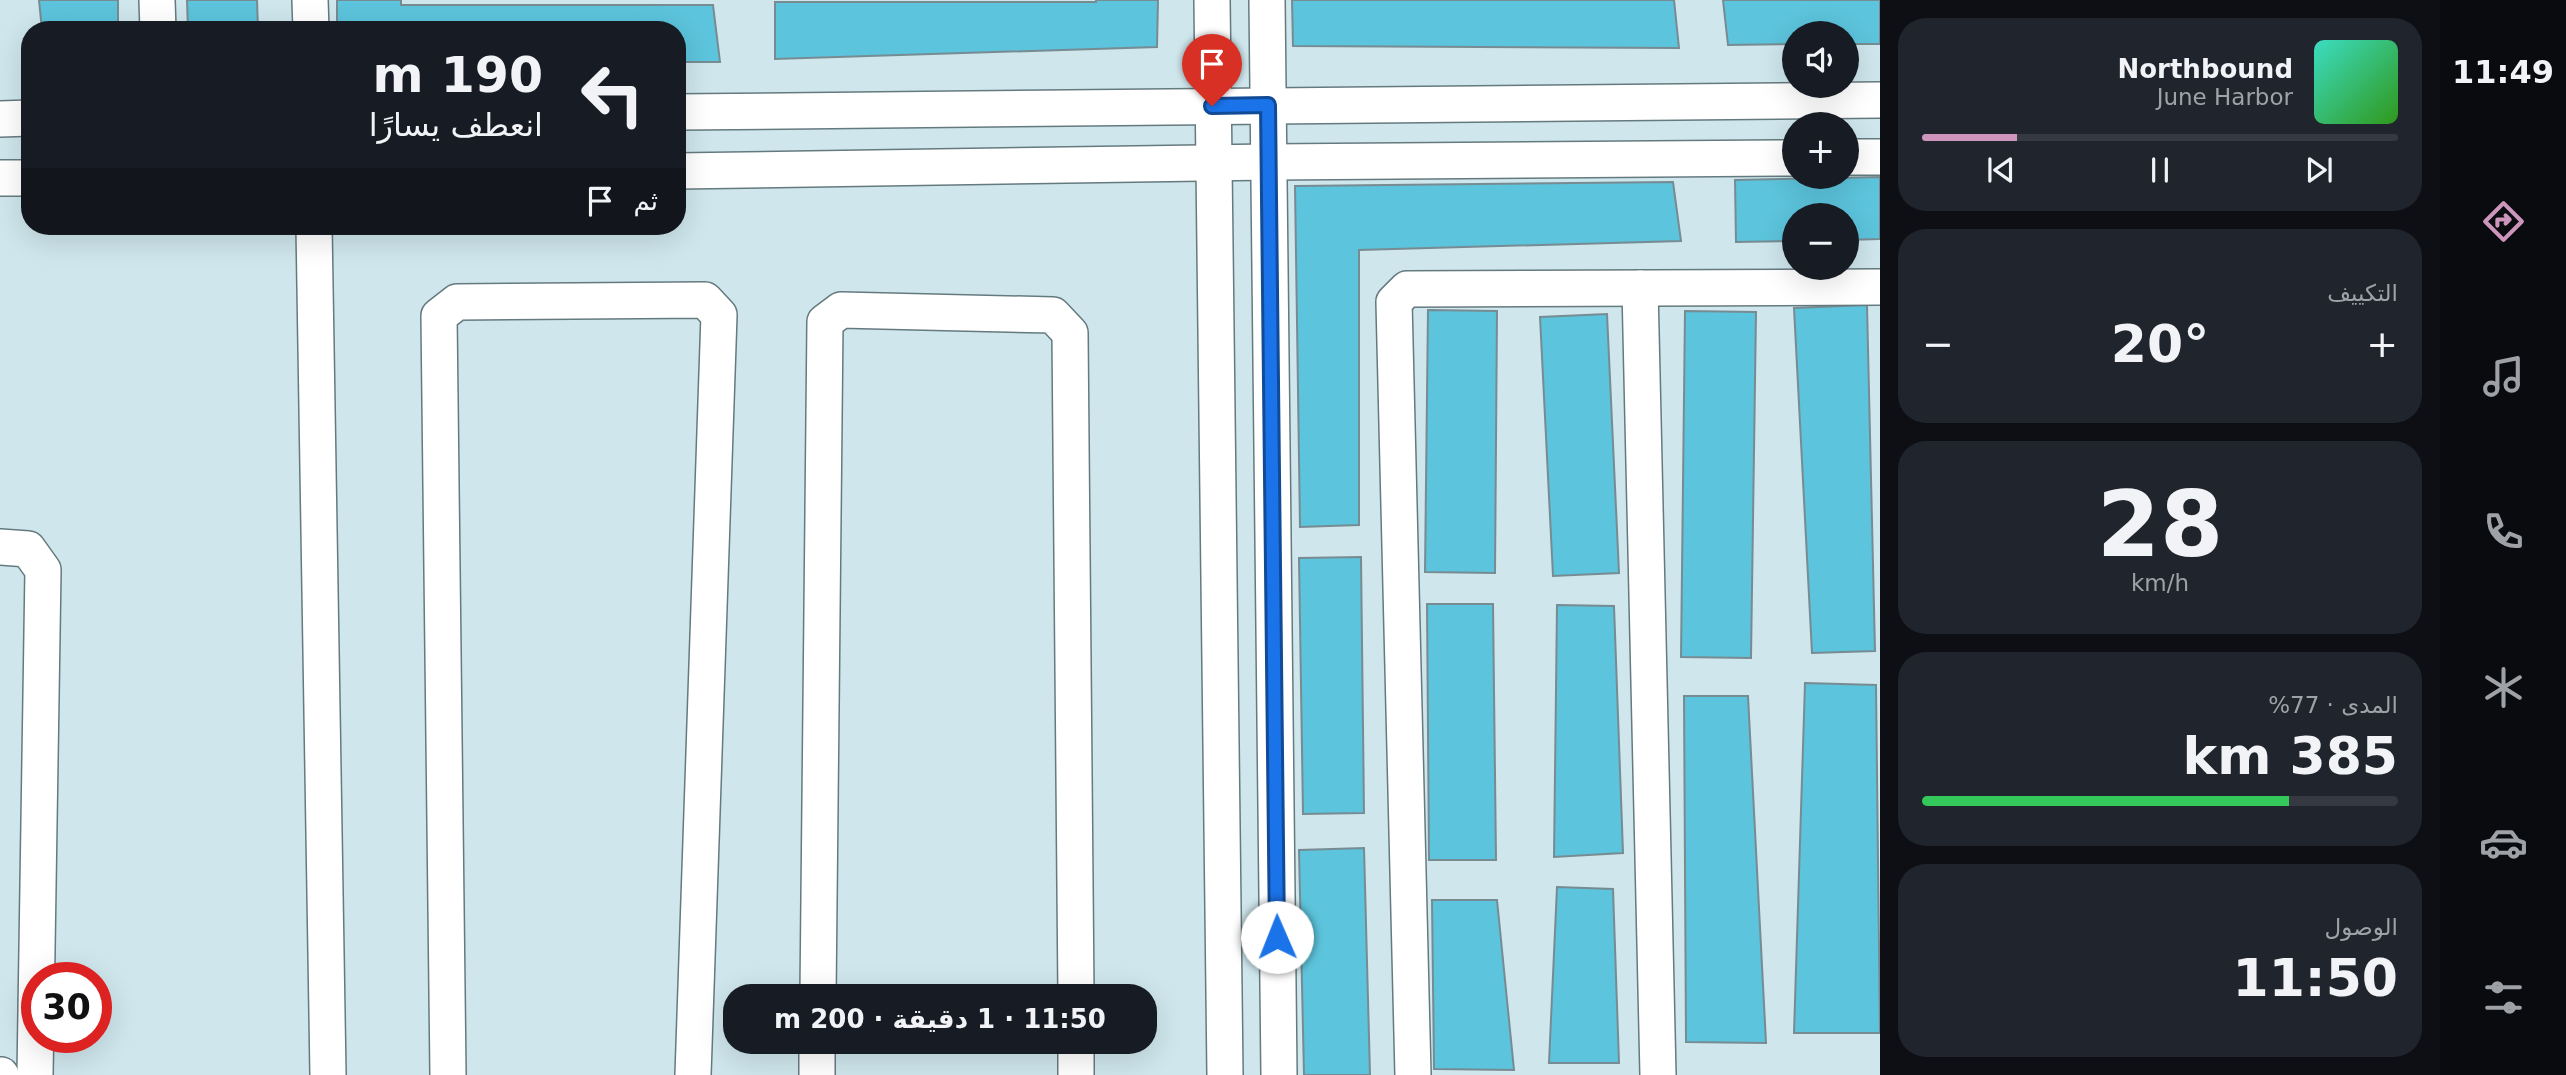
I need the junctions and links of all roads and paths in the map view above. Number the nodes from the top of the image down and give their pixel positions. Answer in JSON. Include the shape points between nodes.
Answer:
{"nodes":[{"id":1,"x":157,"y":0,"type":"edge"},
{"id":2,"x":310,"y":0,"type":"edge"},
{"id":3,"x":1212,"y":0,"type":"edge"},
{"id":4,"x":1267,"y":0,"type":"edge"},
{"id":5,"x":158,"y":21,"type":"edge"},
{"id":6,"x":311,"y":21,"type":"edge"},
{"id":7,"x":1880,"y":100,"type":"edge"},
{"id":8,"x":1268,"y":105,"type":"junction"},
{"id":9,"x":1212,"y":106,"type":"junction"},
{"id":10,"x":686,"y":112,"type":"edge"},
{"id":11,"x":21,"y":118,"type":"edge"},
{"id":12,"x":0,"y":119,"type":"edge"},
{"id":13,"x":1859,"y":157,"type":"edge"},
{"id":14,"x":1880,"y":157,"type":"edge"},
{"id":15,"x":1782,"y":158,"type":"edge"},
{"id":16,"x":1270,"y":162,"type":"junction"},
{"id":17,"x":1213,"y":163,"type":"junction"},
{"id":18,"x":686,"y":171,"type":"edge"},
{"id":19,"x":0,"y":178,"type":"edge"},
{"id":20,"x":21,"y":178,"type":"edge"},
{"id":21,"x":314,"y":235,"type":"edge"},
{"id":22,"x":1880,"y":287,"type":"edge"},
{"id":23,"x":1640,"y":288,"type":"junction"},
{"id":24,"x":0,"y":547,"type":"edge"},
{"id":25,"x":818,"y":984,"type":"edge"},
{"id":26,"x":1076,"y":984,"type":"edge"},
{"id":27,"x":817,"y":1054,"type":"edge"},
{"id":28,"x":1076,"y":1054,"type":"edge"},
{"id":29,"x":35,"y":1075,"type":"edge"},
{"id":30,"x":328,"y":1075,"type":"edge"},
{"id":31,"x":448,"y":1075,"type":"edge"},
{"id":32,"x":694,"y":1075,"type":"edge"},
{"id":33,"x":817,"y":1075,"type":"edge"},
{"id":34,"x":1076,"y":1075,"type":"edge"},
{"id":35,"x":1225,"y":1075,"type":"edge"},
{"id":36,"x":1279,"y":1075,"type":"edge"},
{"id":37,"x":1413,"y":1075,"type":"edge"},
{"id":38,"x":1658,"y":1075,"type":"edge"}],
"edges":[{"from":1,"to":5,"type":"street"},
{"from":2,"to":6,"type":"street"},
{"from":3,"to":9,"type":"street"},
{"from":4,"to":8,"type":"street"},
{"from":7,"to":8,"type":"street"},
{"from":8,"to":9,"type":"street"},
{"from":8,"to":16,"type":"street"},
{"from":9,"to":10,"type":"street"},
{"from":9,"to":17,"type":"street"},
{"from":11,"to":12,"type":"street"},
{"from":13,"to":14,"type":"street"},
{"from":15,"to":16,"type":"street"},
{"from":16,"to":17,"type":"street"},
{"from":16,"to":36,"type":"street"},
{"from":17,"to":18,"type":"street"},
{"from":17,"to":35,"type":"street"},
{"from":19,"to":20,"type":"street"},
{"from":21,"to":30,"type":"street"},
{"from":22,"to":23,"type":"street"},
{"from":23,"to":37,"type":"street","via":[[1407,289],[1394,302]]},
{"from":23,"to":38,"type":"street"},
{"from":24,"to":29,"type":"street","via":[[28,549],[43,570]]},
{"from":25,"to":26,"type":"street","via":[[825,322],[841,310],[1053,316],[1070,333]]},
{"from":27,"to":33,"type":"street"},
{"from":28,"to":34,"type":"street"},
{"from":31,"to":32,"type":"street","via":[[439,316],[457,302],[705,300],[719,315]]}]}
